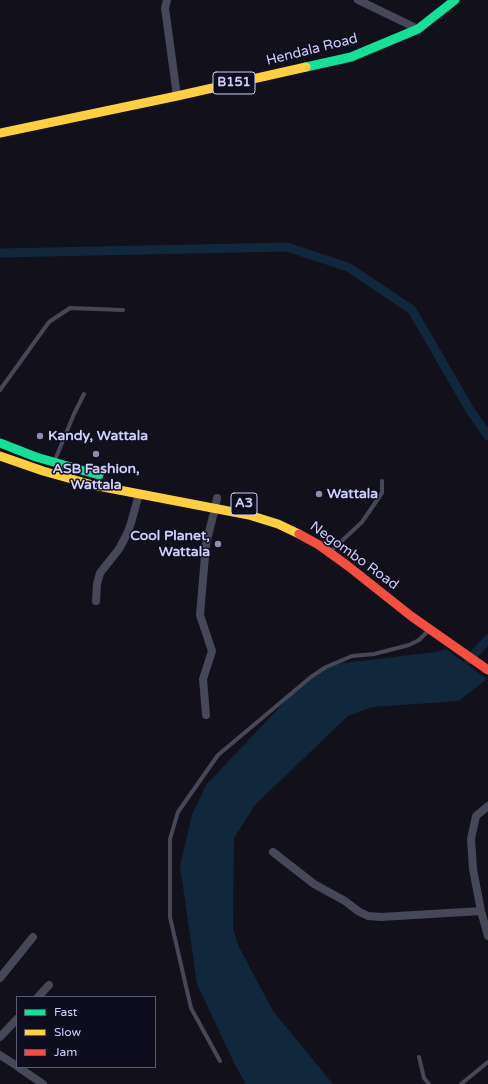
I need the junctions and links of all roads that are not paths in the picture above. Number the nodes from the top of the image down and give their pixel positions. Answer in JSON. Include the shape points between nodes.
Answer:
{"nodes":[{"id":1,"x":167,"y":0,"type":"edge"},
{"id":2,"x":358,"y":0,"type":"edge"},
{"id":3,"x":455,"y":0,"type":"edge"},
{"id":4,"x":418,"y":29,"type":"junction"},
{"id":5,"x":177,"y":96,"type":"junction"},
{"id":6,"x":0,"y":133,"type":"edge"},
{"id":7,"x":123,"y":310,"type":"dead end"},
{"id":8,"x":0,"y":390,"type":"edge"},
{"id":9,"x":84,"y":394,"type":"dead end"},
{"id":10,"x":0,"y":444,"type":"edge"},
{"id":11,"x":0,"y":456,"type":"edge"},
{"id":12,"x":54,"y":462,"type":"junction"},
{"id":13,"x":111,"y":478,"type":"dead end"},
{"id":14,"x":382,"y":481,"type":"dead end"},
{"id":15,"x":139,"y":494,"type":"junction"},
{"id":16,"x":217,"y":498,"type":"dead end"},
{"id":17,"x":215,"y":508,"type":"junction"},
{"id":18,"x":333,"y":542,"type":"junction"},
{"id":19,"x":346,"y":552,"type":"dead end"},
{"id":20,"x":330,"y":553,"type":"junction"},
{"id":21,"x":96,"y":601,"type":"dead end"},
{"id":22,"x":430,"y":629,"type":"junction"},
{"id":23,"x":488,"y":670,"type":"edge"},
{"id":24,"x":206,"y":715,"type":"dead end"},
{"id":25,"x":488,"y":806,"type":"edge"},
{"id":26,"x":273,"y":852,"type":"dead end"},
{"id":27,"x":481,"y":911,"type":"junction"},
{"id":28,"x":488,"y":936,"type":"edge"},
{"id":29,"x":33,"y":937,"type":"dead end"},
{"id":30,"x":0,"y":978,"type":"edge"},
{"id":31,"x":49,"y":985,"type":"dead end"},
{"id":32,"x":39,"y":996,"type":"edge"},
{"id":33,"x":16,"y":1020,"type":"edge"},
{"id":34,"x":0,"y":1037,"type":"edge"},
{"id":35,"x":0,"y":1055,"type":"edge"},
{"id":36,"x":419,"y":1057,"type":"dead end"},
{"id":37,"x":220,"y":1061,"type":"dead end"},
{"id":38,"x":488,"y":1062,"type":"edge"},
{"id":39,"x":16,"y":1064,"type":"edge"},
{"id":40,"x":21,"y":1068,"type":"edge"},
{"id":41,"x":43,"y":1084,"type":"edge"},
{"id":42,"x":429,"y":1084,"type":"edge"},
{"id":43,"x":461,"y":1084,"type":"edge"}],
"edges":[{"from":1,"to":5,"type":"street","via":[[165,8]]},
{"from":2,"to":4,"type":"street"},
{"from":3,"to":4,"type":"main road","name":"Hendala Road","number":"B151"},
{"from":4,"to":5,"type":"main road","name":"Hendala Road","number":"B151","via":[[351,57]]},
{"from":5,"to":6,"type":"main road","name":"Hendala Road","number":"B151"},
{"from":7,"to":8,"type":"lane","via":[[70,308],[49,322]]},
{"from":9,"to":12,"type":"lane"},
{"from":10,"to":12,"type":"main road"},
{"from":11,"to":15,"type":"main road","name":"Negombo Road","number":"A3","via":[[66,478]]},
{"from":12,"to":13,"type":"main road"},
{"from":14,"to":18,"type":"lane","via":[[382,493],[362,522]]},
{"from":15,"to":17,"type":"main road","name":"Negombo Road","number":"A3"},
{"from":15,"to":21,"type":"street","via":[[127,534],[119,550],[100,574]]},
{"from":16,"to":17,"type":"street"},
{"from":17,"to":20,"type":"main road","name":"Negombo Road","number":"A3","via":[[278,524]]},
{"from":17,"to":24,"type":"street","via":[[206,544],[200,616],[212,650],[203,679]]},
{"from":18,"to":19,"type":"main road","name":"Negombo Road"},
{"from":18,"to":20,"type":"lane"},
{"from":20,"to":22,"type":"main road","name":"Negombo Road","number":"A3"},
{"from":22,"to":23,"type":"main road","name":"Negombo Road","number":"A3"},
{"from":22,"to":37,"type":"lane","via":[[419,640],[409,644],[374,654],[352,656],[326,666],[218,755],[178,812],[170,839],[170,917],[191,1008]]},
{"from":25,"to":27,"type":"street","via":[[476,816],[471,839],[473,869]]},
{"from":26,"to":27,"type":"street","via":[[314,884],[368,916]]},
{"from":27,"to":28,"type":"street"},
{"from":29,"to":30,"type":"street"},
{"from":31,"to":32,"type":"street"},
{"from":33,"to":34,"type":"street"},
{"from":35,"to":39,"type":"street"},
{"from":36,"to":42,"type":"lane","via":[[424,1078]]},
{"from":38,"to":43,"type":"lane"},
{"from":40,"to":41,"type":"street"}]}
